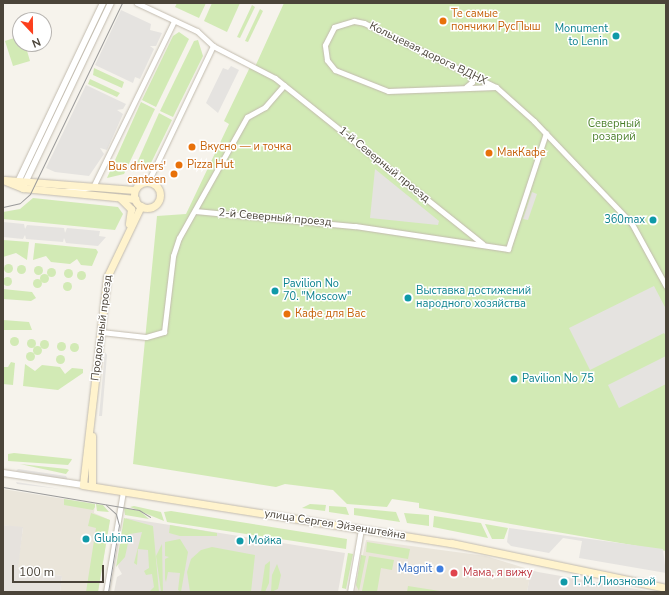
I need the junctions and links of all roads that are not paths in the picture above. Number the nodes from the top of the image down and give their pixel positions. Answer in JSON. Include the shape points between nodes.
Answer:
{"nodes":[{"id":1,"x":103,"y":3,"type":"edge"},
{"id":2,"x":111,"y":3,"type":"edge"},
{"id":3,"x":137,"y":3,"type":"edge"},
{"id":4,"x":174,"y":21,"type":"junction"},
{"id":5,"x":213,"y":46,"type":"junction"},
{"id":6,"x":470,"y":74,"type":"junction"},
{"id":7,"x":284,"y":85,"type":"junction"},
{"id":8,"x":496,"y":87,"type":"junction"},
{"id":9,"x":464,"y":88,"type":"junction"},
{"id":10,"x":546,"y":133,"type":"junction"},
{"id":11,"x":3,"y":180,"type":"edge"},
{"id":12,"x":148,"y":182,"type":"junction"},
{"id":13,"x":21,"y":183,"type":"junction"},
{"id":14,"x":94,"y":186,"type":"junction"},
{"id":15,"x":135,"y":190,"type":"junction"},
{"id":16,"x":60,"y":192,"type":"junction"},
{"id":17,"x":120,"y":198,"type":"junction"},
{"id":18,"x":135,"y":199,"type":"junction"},
{"id":19,"x":140,"y":206,"type":"junction"},
{"id":20,"x":195,"y":211,"type":"junction"},
{"id":21,"x":128,"y":233,"type":"junction"},
{"id":22,"x":484,"y":245,"type":"junction"},
{"id":23,"x":666,"y":286,"type":"edge"},
{"id":24,"x":100,"y":332,"type":"junction"},
{"id":25,"x":91,"y":434,"type":"junction"},
{"id":26,"x":3,"y":473,"type":"edge"},
{"id":27,"x":83,"y":485,"type":"junction"},
{"id":28,"x":92,"y":486,"type":"junction"},
{"id":29,"x":123,"y":492,"type":"junction"},
{"id":30,"x":361,"y":529,"type":"junction"},
{"id":31,"x":666,"y":588,"type":"edge"},
{"id":32,"x":106,"y":592,"type":"edge"},
{"id":33,"x":350,"y":592,"type":"edge"}],
"edges":[{"from":1,"to":13,"type":"street"},
{"from":2,"to":13,"type":"street"},
{"from":3,"to":4,"type":"street","name":"1-й Северный проезд"},
{"from":4,"to":5,"type":"street","name":"1-й Северный проезд","via":[[197,31]]},
{"from":4,"to":14,"type":"street"},
{"from":5,"to":7,"type":"street","name":"1-й Северный проезд"},
{"from":5,"to":12,"type":"street"},
{"from":6,"to":8,"type":"street","name":"Кольцевая дорога ВДНХ"},
{"from":6,"to":9,"type":"street","via":[[472,82]]},
{"from":6,"to":9,"type":"street","name":"Кольцевая дорога ВДНХ","via":[[354,21],[334,27],[324,45],[327,60],[334,70],[373,87],[388,91]]},
{"from":7,"to":20,"type":"street","via":[[265,107],[247,117]]},
{"from":7,"to":22,"type":"street","name":"1-й Северный проезд"},
{"from":8,"to":9,"type":"street","name":"Кольцевая дорога ВДНХ"},
{"from":8,"to":10,"type":"street","name":"Кольцевая дорога ВДНХ"},
{"from":10,"to":22,"type":"street","name":"2-й Северный проезд","via":[[508,249]]},
{"from":10,"to":23,"type":"street","name":"Кольцевая дорога ВДНХ","via":[[635,228]]},
{"from":11,"to":13,"type":"main road"},
{"from":12,"to":15,"type":"main road"},
{"from":12,"to":19,"type":"main road","via":[[158,187],[160,198],[152,207]]},
{"from":13,"to":14,"type":"main road"},
{"from":13,"to":16,"type":"main road"},
{"from":14,"to":15,"type":"main road"},
{"from":14,"to":16,"type":"street","via":[[90,190]]},
{"from":15,"to":18,"type":"main road"},
{"from":16,"to":17,"type":"main road"},
{"from":17,"to":18,"type":"main road"},
{"from":17,"to":21,"type":"main road","via":[[131,209]]},
{"from":18,"to":19,"type":"main road"},
{"from":19,"to":21,"type":"main road","name":"Продольный проезд"},
{"from":20,"to":22,"type":"street","name":"2-й Северный проезд","via":[[355,226]]},
{"from":20,"to":24,"type":"street","via":[[173,256],[164,332],[146,337]]},
{"from":21,"to":24,"type":"main road","name":"Продольный проезд","via":[[107,277]]},
{"from":24,"to":25,"type":"main road","name":"Продольный проезд"},
{"from":25,"to":27,"type":"main road","name":"Продольный проезд"},
{"from":25,"to":28,"type":"main road","name":"Продольный проезд"},
{"from":26,"to":27,"type":"street","name":"улица Сергея Эйзенштейна"},
{"from":27,"to":28,"type":"main road","name":"улица Сергея Эйзенштейна"},
{"from":28,"to":29,"type":"main road","name":"улица Сергея Эйзенштейна"},
{"from":29,"to":30,"type":"main road","name":"улица Сергея Эйзенштейна"},
{"from":29,"to":32,"type":"street"},
{"from":30,"to":31,"type":"main road","name":"улица Сергея Эйзенштейна","via":[[451,543]]},
{"from":30,"to":33,"type":"street"}]}
